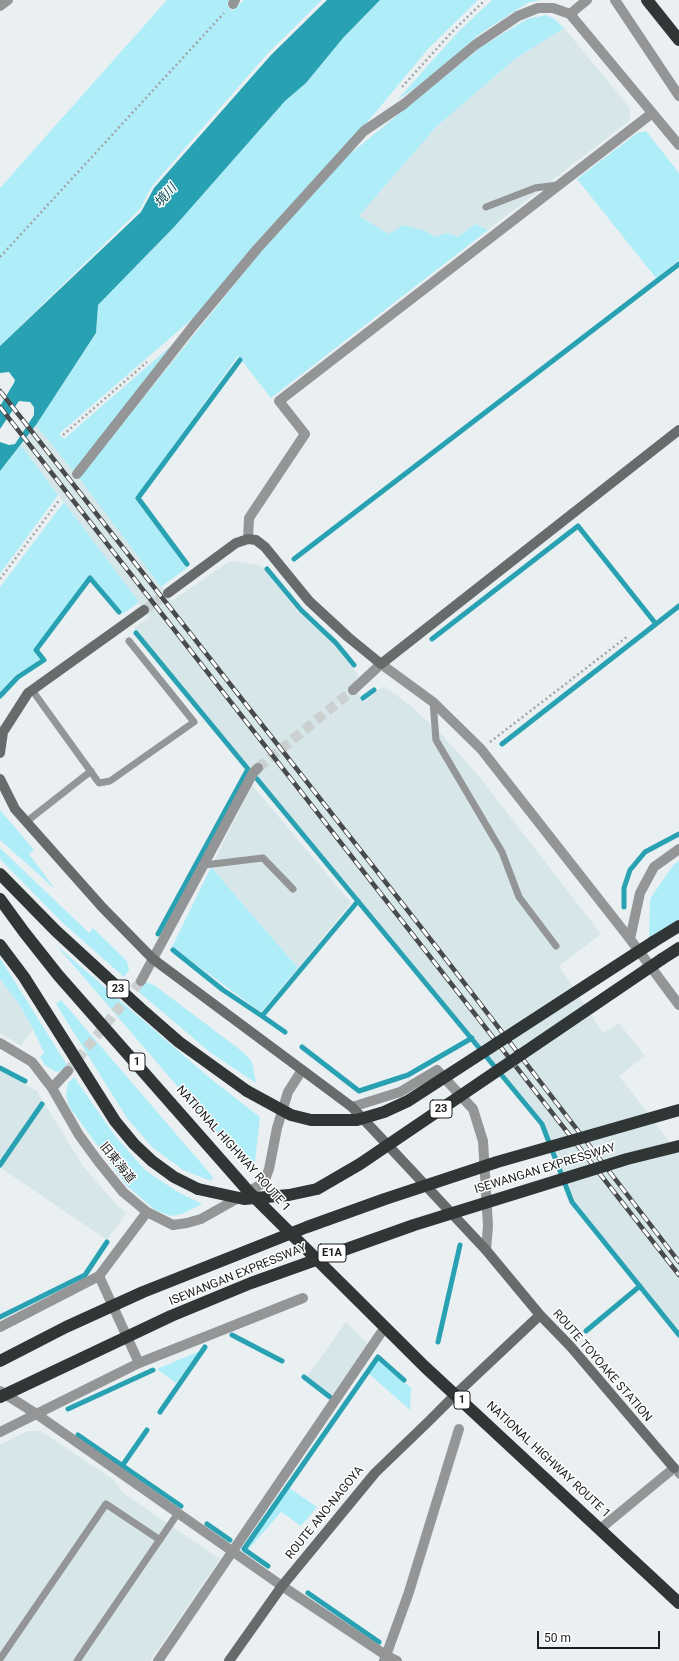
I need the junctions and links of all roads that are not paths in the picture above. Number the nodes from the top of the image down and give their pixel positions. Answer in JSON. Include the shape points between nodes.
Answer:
{"nodes":[{"id":1,"x":8,"y":0,"type":"edge"},
{"id":2,"x":587,"y":0,"type":"edge"},
{"id":3,"x":615,"y":0,"type":"edge"},
{"id":4,"x":647,"y":0,"type":"edge"},
{"id":5,"x":0,"y":6,"type":"edge"},
{"id":6,"x":570,"y":14,"type":"junction"},
{"id":7,"x":679,"y":40,"type":"edge"},
{"id":8,"x":679,"y":96,"type":"edge"},
{"id":9,"x":651,"y":114,"type":"junction"},
{"id":10,"x":679,"y":145,"type":"edge"},
{"id":11,"x":558,"y":185,"type":"junction"},
{"id":12,"x":486,"y":207,"type":"dead end"},
{"id":13,"x":679,"y":430,"type":"edge"},
{"id":14,"x":77,"y":474,"type":"dead end"},
{"id":15,"x":248,"y":539,"type":"junction"},
{"id":16,"x":168,"y":594,"type":"tunnel mouth"},
{"id":17,"x":144,"y":610,"type":"tunnel mouth"},
{"id":18,"x":129,"y":641,"type":"dead end"},
{"id":19,"x":381,"y":664,"type":"junction"},
{"id":20,"x":32,"y":690,"type":"junction"},
{"id":21,"x":353,"y":690,"type":"tunnel mouth"},
{"id":22,"x":433,"y":702,"type":"junction"},
{"id":23,"x":0,"y":753,"type":"edge"},
{"id":24,"x":258,"y":768,"type":"tunnel mouth"},
{"id":25,"x":91,"y":772,"type":"junction"},
{"id":26,"x":0,"y":779,"type":"edge"},
{"id":27,"x":26,"y":822,"type":"junction"},
{"id":28,"x":679,"y":849,"type":"edge"},
{"id":29,"x":204,"y":864,"type":"junction"},
{"id":30,"x":0,"y":874,"type":"edge"},
{"id":31,"x":293,"y":889,"type":"dead end"},
{"id":32,"x":0,"y":899,"type":"edge"},
{"id":33,"x":0,"y":909,"type":"edge"},
{"id":34,"x":679,"y":926,"type":"edge"},
{"id":35,"x":24,"y":932,"type":"junction"},
{"id":36,"x":630,"y":939,"type":"junction"},
{"id":37,"x":0,"y":945,"type":"edge"},
{"id":38,"x":556,"y":946,"type":"dead end"},
{"id":39,"x":679,"y":948,"type":"edge"},
{"id":40,"x":153,"y":959,"type":"junction"},
{"id":41,"x":141,"y":981,"type":"tunnel mouth"},
{"id":42,"x":675,"y":997,"type":"edge"},
{"id":43,"x":679,"y":1005,"type":"edge"},
{"id":44,"x":0,"y":1043,"type":"edge"},
{"id":45,"x":302,"y":1070,"type":"junction"},
{"id":46,"x":68,"y":1071,"type":"tunnel mouth"},
{"id":47,"x":52,"y":1088,"type":"junction"},
{"id":48,"x":352,"y":1107,"type":"junction"},
{"id":49,"x":679,"y":1110,"type":"edge"},
{"id":50,"x":679,"y":1146,"type":"edge"},
{"id":51,"x":249,"y":1192,"type":"junction"},
{"id":52,"x":147,"y":1212,"type":"junction"},
{"id":53,"x":486,"y":1250,"type":"junction"},
{"id":54,"x":99,"y":1276,"type":"junction"},
{"id":55,"x":303,"y":1298,"type":"dead end"},
{"id":56,"x":540,"y":1315,"type":"junction"},
{"id":57,"x":0,"y":1327,"type":"edge"},
{"id":58,"x":385,"y":1327,"type":"junction"},
{"id":59,"x":0,"y":1361,"type":"edge"},
{"id":60,"x":139,"y":1363,"type":"junction"},
{"id":61,"x":0,"y":1391,"type":"edge"},
{"id":62,"x":455,"y":1394,"type":"junction"},
{"id":63,"x":0,"y":1397,"type":"edge"},
{"id":64,"x":35,"y":1413,"type":"junction"},
{"id":65,"x":459,"y":1429,"type":"dead end"},
{"id":66,"x":0,"y":1432,"type":"edge"},
{"id":67,"x":677,"y":1470,"type":"edge"},
{"id":68,"x":178,"y":1513,"type":"junction"},
{"id":69,"x":600,"y":1529,"type":"junction"},
{"id":70,"x":160,"y":1540,"type":"junction"},
{"id":71,"x":232,"y":1551,"type":"junction"},
{"id":72,"x":282,"y":1586,"type":"junction"},
{"id":73,"x":679,"y":1603,"type":"edge"},
{"id":74,"x":0,"y":1659,"type":"edge"},
{"id":75,"x":385,"y":1659,"type":"edge"},
{"id":76,"x":3,"y":1661,"type":"edge"},
{"id":77,"x":77,"y":1661,"type":"edge"},
{"id":78,"x":158,"y":1661,"type":"edge"},
{"id":79,"x":229,"y":1661,"type":"edge"},
{"id":80,"x":397,"y":1661,"type":"edge"}],
"edges":[{"from":1,"to":5,"type":"street"},
{"from":2,"to":6,"type":"street"},
{"from":3,"to":8,"type":"street"},
{"from":4,"to":7,"type":"highway"},
{"from":6,"to":9,"type":"street"},
{"from":6,"to":14,"type":"street","via":[[553,8],[538,8],[518,16],[475,45],[404,104],[364,131],[247,261]]},
{"from":9,"to":10,"type":"street"},
{"from":9,"to":11,"type":"street"},
{"from":11,"to":12,"type":"lane","via":[[535,188]]},
{"from":11,"to":15,"type":"street","via":[[279,401],[305,434],[249,518]]},
{"from":13,"to":19,"type":"street"},
{"from":15,"to":16,"type":"street","via":[[236,543]]},
{"from":15,"to":19,"type":"street","via":[[256,540],[265,547],[309,601]]},
{"from":17,"to":20,"type":"street"},
{"from":18,"to":25,"type":"lane","via":[[194,722],[110,781],[99,783]]},
{"from":19,"to":21,"type":"street"},
{"from":19,"to":22,"type":"street"},
{"from":20,"to":23,"type":"street","via":[[3,732]]},
{"from":20,"to":25,"type":"lane"},
{"from":22,"to":36,"type":"street","via":[[481,750]]},
{"from":22,"to":38,"type":"lane","via":[[436,740],[502,852],[519,897]]},
{"from":24,"to":29,"type":"street"},
{"from":25,"to":27,"type":"lane"},
{"from":26,"to":27,"type":"street","via":[[15,809]]},
{"from":27,"to":40,"type":"street","via":[[102,907]]},
{"from":28,"to":36,"type":"street","via":[[654,867],[640,893]]},
{"from":29,"to":31,"type":"lane","via":[[263,858]]},
{"from":29,"to":40,"type":"street"},
{"from":30,"to":34,"type":"highway","number":"23","bridge":true,"via":[[61,936],[179,1042],[247,1090],[291,1115],[311,1120],[357,1120],[408,1101]]},
{"from":32,"to":35,"type":"highway","name":"NATIONAL HIGHWAY ROUTE 1","number":"1"},
{"from":33,"to":35,"type":"highway","name":"NATIONAL HIGHWAY ROUTE 1","number":"1"},
{"from":35,"to":51,"type":"highway","name":"NATIONAL HIGHWAY ROUTE 1","number":"1","via":[[58,975]]},
{"from":36,"to":42,"type":"street"},
{"from":37,"to":39,"type":"highway","number":"23","bridge":true,"via":[[24,977],[115,1121],[134,1144],[152,1162],[198,1189],[244,1199],[289,1195],[317,1189],[360,1164]]},
{"from":40,"to":41,"type":"street"},
{"from":40,"to":45,"type":"street"},
{"from":42,"to":43,"type":"street"},
{"from":44,"to":47,"type":"street","name":"旧東海道","via":[[32,1062]]},
{"from":45,"to":48,"type":"street"},
{"from":45,"to":51,"type":"street","name":"旧東海道","via":[[288,1092],[264,1182]]},
{"from":46,"to":47,"type":"street"},
{"from":47,"to":52,"type":"street","name":"旧東海道","via":[[79,1135],[98,1161],[123,1192]]},
{"from":48,"to":53,"type":"street"},
{"from":48,"to":53,"type":"street","via":[[400,1092],[437,1070],[473,1109],[483,1141],[488,1226]]},
{"from":49,"to":59,"type":"highway","name":"ISEWANGAN EXPRESSWAY","bridge":true,"via":[[497,1162],[307,1227],[143,1292]]},
{"from":50,"to":63,"type":"highway","name":"ISEWANGAN EXPRESSWAY","number":"E1A","bridge":true,"via":[[627,1159],[414,1225],[251,1283],[150,1326]]},
{"from":51,"to":52,"type":"street","name":"旧東海道","via":[[187,1223],[173,1225]]},
{"from":51,"to":58,"type":"highway","name":"NATIONAL HIGHWAY ROUTE 1","number":"1"},
{"from":52,"to":54,"type":"street"},
{"from":53,"to":56,"type":"street"},
{"from":54,"to":57,"type":"street"},
{"from":54,"to":60,"type":"street"},
{"from":55,"to":60,"type":"street"},
{"from":56,"to":62,"type":"street","name":"ROUTE TOYOAKE STATION"},
{"from":56,"to":67,"type":"street","name":"ROUTE TOYOAKE STATION","via":[[571,1347]]},
{"from":58,"to":62,"type":"highway","name":"NATIONAL HIGHWAY ROUTE 1","number":"1"},
{"from":58,"to":71,"type":"street"},
{"from":60,"to":64,"type":"street"},
{"from":61,"to":64,"type":"street"},
{"from":62,"to":69,"type":"highway","name":"NATIONAL HIGHWAY ROUTE 1","number":"1"},
{"from":62,"to":72,"type":"street","name":"ROUTE ANO-NAGOYA","via":[[375,1473]]},
{"from":64,"to":66,"type":"street"},
{"from":64,"to":68,"type":"street"},
{"from":65,"to":75,"type":"street","via":[[410,1588]]},
{"from":67,"to":69,"type":"street"},
{"from":68,"to":70,"type":"lane"},
{"from":68,"to":71,"type":"street"},
{"from":69,"to":73,"type":"highway","name":"NATIONAL HIGHWAY ROUTE 1","number":"1"},
{"from":70,"to":74,"type":"lane","via":[[106,1504]]},
{"from":70,"to":77,"type":"lane"},
{"from":71,"to":72,"type":"street"},
{"from":71,"to":78,"type":"street"},
{"from":72,"to":75,"type":"street"},
{"from":72,"to":79,"type":"street","name":"ROUTE ANO-NAGOYA"},
{"from":74,"to":76,"type":"lane"},
{"from":75,"to":80,"type":"street"}]}
